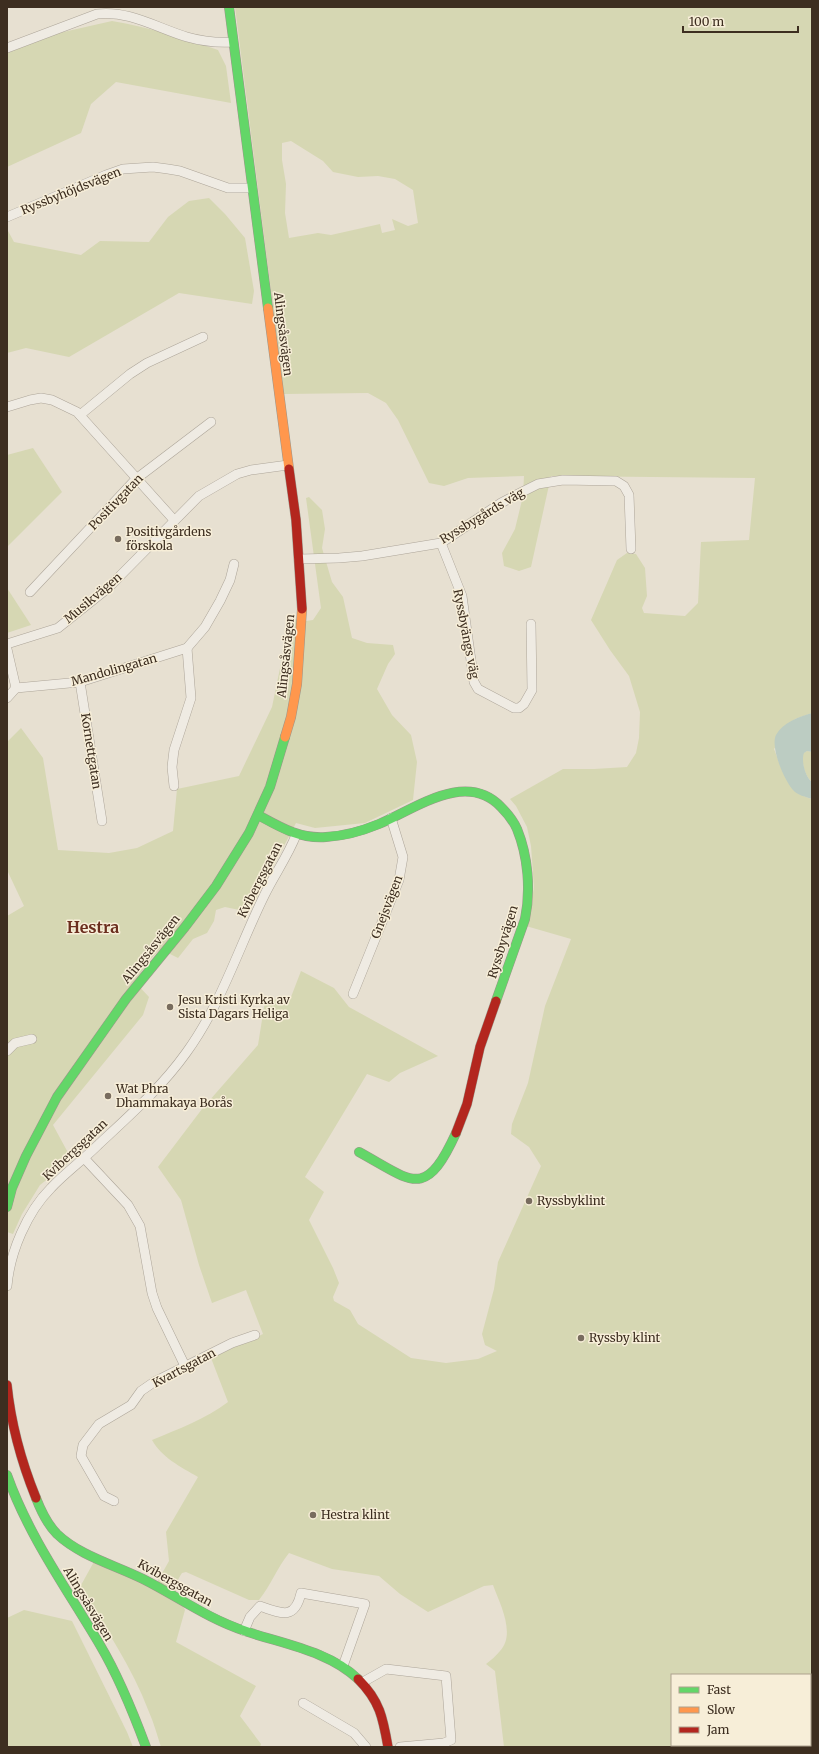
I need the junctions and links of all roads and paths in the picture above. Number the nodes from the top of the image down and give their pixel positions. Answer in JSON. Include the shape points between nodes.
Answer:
{"nodes":[{"id":1,"x":229,"y":7,"type":"edge"},
{"id":2,"x":233,"y":42,"type":"junction"},
{"id":3,"x":7,"y":48,"type":"edge"},
{"id":4,"x":252,"y":188,"type":"junction"},
{"id":5,"x":7,"y":218,"type":"edge"},
{"id":6,"x":203,"y":337,"type":"dead end"},
{"id":7,"x":7,"y":407,"type":"edge"},
{"id":8,"x":80,"y":415,"type":"junction"},
{"id":9,"x":211,"y":422,"type":"dead end"},
{"id":10,"x":288,"y":465,"type":"junction"},
{"id":11,"x":136,"y":479,"type":"junction"},
{"id":12,"x":174,"y":520,"type":"junction"},
{"id":13,"x":441,"y":543,"type":"junction"},
{"id":14,"x":631,"y":549,"type":"dead end"},
{"id":15,"x":299,"y":559,"type":"junction"},
{"id":16,"x":234,"y":564,"type":"dead end"},
{"id":17,"x":30,"y":592,"type":"dead end"},
{"id":18,"x":531,"y":624,"type":"dead end"},
{"id":19,"x":7,"y":644,"type":"edge"},
{"id":20,"x":187,"y":648,"type":"junction"},
{"id":21,"x":7,"y":649,"type":"edge"},
{"id":22,"x":80,"y":682,"type":"junction"},
{"id":23,"x":16,"y":688,"type":"junction"},
{"id":24,"x":7,"y":698,"type":"edge"},
{"id":25,"x":174,"y":786,"type":"dead end"},
{"id":26,"x":258,"y":815,"type":"junction"},
{"id":27,"x":391,"y":818,"type":"junction"},
{"id":28,"x":102,"y":821,"type":"dead end"},
{"id":29,"x":296,"y":835,"type":"junction"},
{"id":30,"x":353,"y":994,"type":"dead end"},
{"id":31,"x":32,"y":1039,"type":"dead end"},
{"id":32,"x":7,"y":1051,"type":"edge"},
{"id":33,"x":359,"y":1152,"type":"dead end"},
{"id":34,"x":84,"y":1158,"type":"junction"},
{"id":35,"x":7,"y":1207,"type":"edge"},
{"id":36,"x":7,"y":1286,"type":"edge"},
{"id":37,"x":254,"y":1335,"type":"dead end"},
{"id":38,"x":185,"y":1366,"type":"junction"},
{"id":39,"x":7,"y":1385,"type":"edge"},
{"id":40,"x":7,"y":1475,"type":"edge"},
{"id":41,"x":114,"y":1500,"type":"dead end"},
{"id":42,"x":244,"y":1631,"type":"junction"},
{"id":43,"x":343,"y":1666,"type":"junction"},
{"id":44,"x":362,"y":1682,"type":"junction"},
{"id":45,"x":303,"y":1703,"type":"dead end"},
{"id":46,"x":146,"y":1747,"type":"edge"},
{"id":47,"x":366,"y":1747,"type":"edge"},
{"id":48,"x":388,"y":1747,"type":"edge"},
{"id":49,"x":400,"y":1747,"type":"edge"}],
"edges":[{"from":1,"to":2,"type":"main road","name":"Alingsåsvägen"},
{"from":2,"to":3,"type":"street","via":[[188,37],[132,17],[109,13],[97,14]]},
{"from":2,"to":4,"type":"main road","name":"Alingsåsvägen"},
{"from":4,"to":5,"type":"street","name":"Ryssbyhöjdsvägen","via":[[228,188],[168,169],[123,169]]},
{"from":4,"to":10,"type":"main road","name":"Alingsåsvägen"},
{"from":6,"to":8,"type":"street","via":[[147,363]]},
{"from":7,"to":8,"type":"street","via":[[41,398],[62,404]]},
{"from":8,"to":11,"type":"street"},
{"from":9,"to":11,"type":"street","name":"Positivgatan"},
{"from":10,"to":12,"type":"street","name":"Musikvägen","via":[[237,474],[199,496]]},
{"from":10,"to":15,"type":"main road","name":"Alingsåsvägen"},
{"from":11,"to":12,"type":"street"},
{"from":11,"to":17,"type":"street","name":"Positivgatan"},
{"from":12,"to":19,"type":"street","name":"Musikvägen","via":[[108,588],[58,628]]},
{"from":13,"to":14,"type":"street","name":"Ryssbygårds väg","via":[[501,503],[538,484],[563,480],[616,481],[624,486],[629,495]]},
{"from":13,"to":15,"type":"street","name":"Ryssbygårds väg","via":[[339,558]]},
{"from":13,"to":18,"type":"street","name":"Ryssbyängs väg","via":[[462,596],[474,682],[478,689],[514,708],[524,704],[532,690]]},
{"from":15,"to":26,"type":"main road","name":"Alingsåsvägen","via":[[304,617],[297,684],[279,760]]},
{"from":16,"to":20,"type":"street","via":[[220,601],[205,627]]},
{"from":20,"to":22,"type":"street","name":"Mandolingatan"},
{"from":20,"to":25,"type":"street","via":[[191,698],[174,750]]},
{"from":21,"to":23,"type":"street"},
{"from":22,"to":23,"type":"street","name":"Mandolingatan"},
{"from":22,"to":28,"type":"street","name":"Kornettgatan"},
{"from":23,"to":24,"type":"street"},
{"from":26,"to":29,"type":"main road","name":"Ryssbyvägen"},
{"from":26,"to":35,"type":"main road","name":"Alingsåsvägen","via":[[216,886],[126,999],[57,1098],[26,1156]]},
{"from":27,"to":29,"type":"main road","name":"Ryssbyvägen","via":[[348,834],[308,837]]},
{"from":27,"to":30,"type":"street","name":"Gnejsvägen","via":[[403,857],[399,880]]},
{"from":27,"to":33,"type":"main road","name":"Ryssbyvägen","via":[[408,808],[456,791],[477,793],[498,803],[518,829],[526,861],[528,890],[526,910],[480,1046],[466,1106],[452,1140],[434,1172],[416,1180],[406,1178]]},
{"from":29,"to":34,"type":"street","name":"Kvibergsgatan","via":[[263,896],[220,996],[186,1054],[160,1086]]},
{"from":31,"to":32,"type":"street","via":[[15,1043]]},
{"from":34,"to":36,"type":"street","name":"Kvibergsgatan","via":[[50,1189],[29,1219],[11,1264]]},
{"from":34,"to":38,"type":"street","via":[[128,1205],[140,1226],[152,1293]]},
{"from":37,"to":38,"type":"street","name":"Kvartsgatan"},
{"from":38,"to":41,"type":"street","name":"Kvartsgatan","via":[[141,1391],[132,1405],[99,1424],[83,1445],[81,1456],[104,1496]]},
{"from":39,"to":42,"type":"main road","name":"Kvibergsgatan","via":[[24,1470],[50,1526],[72,1545],[147,1580],[216,1620]]},
{"from":40,"to":46,"type":"main road","name":"Alingsåsvägen","via":[[39,1544],[116,1674]]},
{"from":42,"to":43,"type":"main road","name":"Kvibergsgatan"},
{"from":42,"to":43,"type":"street","via":[[260,1606],[289,1613],[298,1605],[301,1593],[365,1604]]},
{"from":43,"to":44,"type":"main road","name":"Kvibergsgatan"},
{"from":44,"to":48,"type":"main road","name":"Kvibergsgatan","via":[[374,1694],[379,1704],[387,1731]]},
{"from":44,"to":49,"type":"street","via":[[386,1669],[446,1676],[451,1740],[444,1743]]},
{"from":45,"to":47,"type":"street","via":[[354,1733]]}]}
